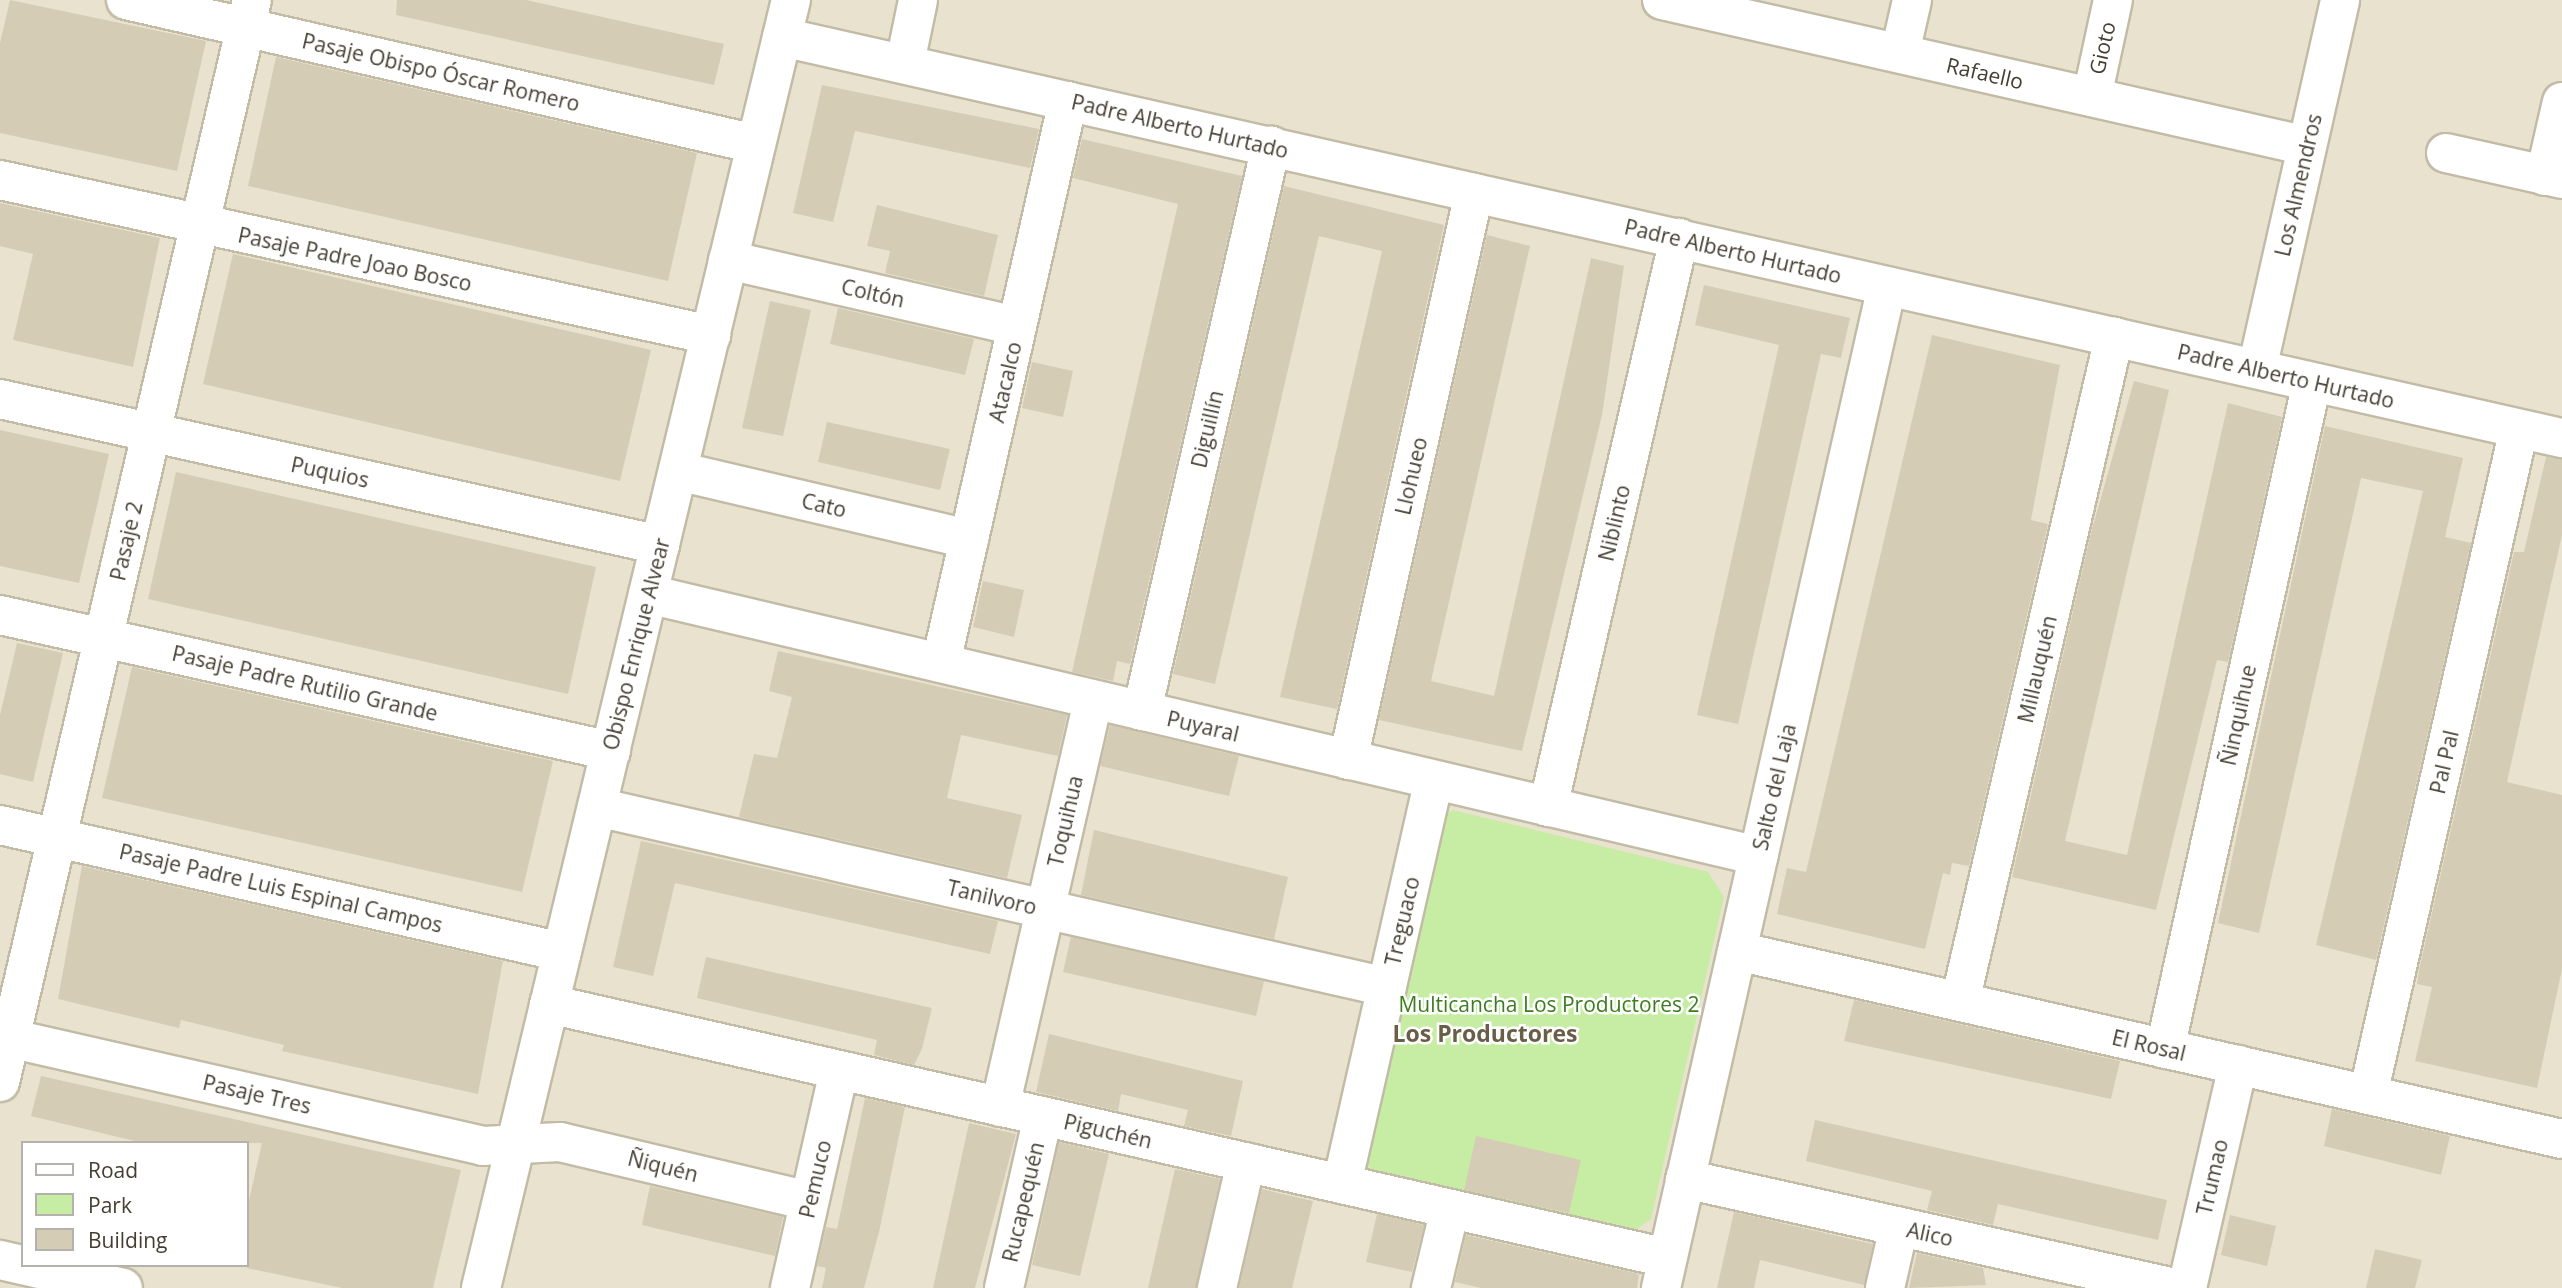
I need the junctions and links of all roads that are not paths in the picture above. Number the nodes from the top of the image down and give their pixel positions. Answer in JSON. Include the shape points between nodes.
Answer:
{"nodes":[{"id":1,"x":126,"y":0,"type":"edge"},
{"id":2,"x":790,"y":0,"type":"edge"},
{"id":3,"x":918,"y":0,"type":"edge"},
{"id":4,"x":1662,"y":0,"type":"edge"},
{"id":5,"x":1912,"y":0,"type":"edge"},
{"id":6,"x":2113,"y":0,"type":"edge"},
{"id":7,"x":2340,"y":0,"type":"edge"},
{"id":8,"x":1708,"y":5,"type":"edge"},
{"id":9,"x":249,"y":14,"type":"edge"},
{"id":10,"x":782,"y":37,"type":"junction"},
{"id":11,"x":1900,"y":54,"type":"junction"},
{"id":12,"x":905,"y":63,"type":"junction"},
{"id":13,"x":2092,"y":97,"type":"junction"},
{"id":14,"x":1068,"y":101,"type":"junction"},
{"id":15,"x":2562,"y":102,"type":"edge"},
{"id":16,"x":756,"y":144,"type":"junction"},
{"id":17,"x":1271,"y":146,"type":"junction"},
{"id":18,"x":2307,"y":146,"type":"junction"},
{"id":19,"x":2446,"y":153,"type":"dead end"},
{"id":20,"x":2554,"y":177,"type":"edge"},
{"id":21,"x":0,"y":180,"type":"edge"},
{"id":22,"x":1474,"y":193,"type":"junction"},
{"id":23,"x":200,"y":225,"type":"junction"},
{"id":24,"x":1679,"y":239,"type":"junction"},
{"id":25,"x":728,"y":260,"type":"junction"},
{"id":26,"x":1887,"y":286,"type":"junction"},
{"id":27,"x":1017,"y":326,"type":"junction"},
{"id":28,"x":710,"y":335,"type":"junction"},
{"id":29,"x":2114,"y":337,"type":"junction"},
{"id":30,"x":2256,"y":369,"type":"junction"},
{"id":31,"x":2312,"y":382,"type":"junction"},
{"id":32,"x":0,"y":399,"type":"edge"},
{"id":33,"x":2519,"y":429,"type":"junction"},
{"id":34,"x":152,"y":433,"type":"junction"},
{"id":35,"x":2562,"y":438,"type":"edge"},
{"id":36,"x":678,"y":471,"type":"junction"},
{"id":37,"x":969,"y":539,"type":"junction"},
{"id":38,"x":660,"y":545,"type":"junction"},
{"id":39,"x":648,"y":594,"type":"junction"},
{"id":40,"x":0,"y":615,"type":"edge"},
{"id":41,"x":104,"y":638,"type":"junction"},
{"id":42,"x":941,"y":663,"type":"junction"},
{"id":43,"x":1093,"y":699,"type":"junction"},
{"id":44,"x":1142,"y":711,"type":"junction"},
{"id":45,"x":611,"y":751,"type":"junction"},
{"id":46,"x":1348,"y":760,"type":"junction"},
{"id":47,"x":1434,"y":780,"type":"junction"},
{"id":48,"x":597,"y":807,"type":"junction"},
{"id":49,"x":1548,"y":807,"type":"junction"},
{"id":50,"x":0,"y":825,"type":"edge"},
{"id":51,"x":57,"y":838,"type":"junction"},
{"id":52,"x":1758,"y":856,"type":"junction"},
{"id":53,"x":1045,"y":909,"type":"junction"},
{"id":54,"x":562,"y":951,"type":"junction"},
{"id":55,"x":1737,"y":951,"type":"junction"},
{"id":56,"x":1387,"y":987,"type":"junction"},
{"id":57,"x":1961,"y":1002,"type":"junction"},
{"id":58,"x":549,"y":1004,"type":"junction"},
{"id":59,"x":5,"y":1037,"type":"edge"},
{"id":60,"x":2165,"y":1049,"type":"junction"},
{"id":61,"x":2238,"y":1065,"type":"junction"},
{"id":62,"x":839,"y":1070,"type":"junction"},
{"id":63,"x":0,"y":1082,"type":"edge"},
{"id":64,"x":2368,"y":1095,"type":"junction"},
{"id":65,"x":1000,"y":1107,"type":"junction"},
{"id":66,"x":1043,"y":1116,"type":"junction"},
{"id":67,"x":2562,"y":1139,"type":"edge"},
{"id":68,"x":516,"y":1144,"type":"junction"},
{"id":69,"x":1245,"y":1162,"type":"junction"},
{"id":70,"x":1685,"y":1179,"type":"junction"},
{"id":71,"x":1342,"y":1184,"type":"junction"},
{"id":72,"x":809,"y":1202,"type":"junction"},
{"id":73,"x":1450,"y":1209,"type":"junction"},
{"id":74,"x":1899,"y":1227,"type":"junction"},
{"id":75,"x":0,"y":1260,"type":"edge"},
{"id":76,"x":21,"y":1265,"type":"edge"},
{"id":77,"x":31,"y":1267,"type":"edge"},
{"id":78,"x":1664,"y":1273,"type":"edge"},
{"id":79,"x":2099,"y":1280,"type":"edge"},
{"id":80,"x":123,"y":1288,"type":"edge"},
{"id":81,"x":481,"y":1288,"type":"edge"},
{"id":82,"x":790,"y":1288,"type":"edge"},
{"id":83,"x":1004,"y":1288,"type":"edge"},
{"id":84,"x":1217,"y":1288,"type":"edge"},
{"id":85,"x":1431,"y":1288,"type":"edge"},
{"id":86,"x":1885,"y":1288,"type":"edge"},
{"id":87,"x":2175,"y":1288,"type":"edge"},
{"id":88,"x":2187,"y":1288,"type":"edge"}],
"edges":[{"from":1,"to":9,"type":"street","name":"Pasaje Obispo Óscar Romero"},
{"from":2,"to":10,"type":"street","name":"Obispo Enrique Alvear"},
{"from":3,"to":12,"type":"street"},
{"from":4,"to":8,"type":"street","name":"Rafaello"},
{"from":5,"to":11,"type":"street"},
{"from":6,"to":13,"type":"street","name":"Gioto"},
{"from":7,"to":18,"type":"street","name":"Los Almendros"},
{"from":8,"to":11,"type":"street","name":"Rafaello"},
{"from":9,"to":16,"type":"street","name":"Pasaje Obispo Óscar Romero"},
{"from":9,"to":23,"type":"street","name":"Pasaje 2"},
{"from":10,"to":12,"type":"street","name":"Padre Alberto Hurtado"},
{"from":10,"to":16,"type":"street","name":"Obispo Enrique Alvear"},
{"from":11,"to":13,"type":"street","name":"Rafaello"},
{"from":12,"to":14,"type":"street","name":"Padre Alberto Hurtado"},
{"from":13,"to":18,"type":"street","name":"Rafaello"},
{"from":14,"to":17,"type":"street","name":"Padre Alberto Hurtado"},
{"from":14,"to":27,"type":"street","name":"Atacalco"},
{"from":15,"to":20,"type":"street"},
{"from":16,"to":25,"type":"street","name":"Obispo Enrique Alvear"},
{"from":17,"to":22,"type":"street","name":"Padre Alberto Hurtado"},
{"from":17,"to":44,"type":"street","name":"Diguillín"},
{"from":18,"to":30,"type":"street","name":"Los Almendros"},
{"from":19,"to":20,"type":"street"},
{"from":21,"to":23,"type":"street","name":"Pasaje Padre Joao Bosco"},
{"from":22,"to":24,"type":"street","name":"Padre Alberto Hurtado"},
{"from":22,"to":46,"type":"street","name":"Llohueo"},
{"from":23,"to":28,"type":"street","name":"Pasaje Padre Joao Bosco"},
{"from":23,"to":34,"type":"street","name":"Pasaje 2"},
{"from":24,"to":26,"type":"street","name":"Padre Alberto Hurtado"},
{"from":24,"to":49,"type":"street","name":"Niblinto"},
{"from":25,"to":27,"type":"street","name":"Coltón"},
{"from":25,"to":28,"type":"street","name":"Obispo Enrique Alvear"},
{"from":26,"to":29,"type":"street","name":"Padre Alberto Hurtado"},
{"from":26,"to":52,"type":"street","name":"Salto del Laja"},
{"from":27,"to":37,"type":"street","name":"Atacalco"},
{"from":28,"to":36,"type":"street","name":"Obispo Enrique Alvear"},
{"from":29,"to":30,"type":"street","name":"Padre Alberto Hurtado"},
{"from":29,"to":57,"type":"street","name":"Millauquén"},
{"from":30,"to":31,"type":"street","name":"Padre Alberto Hurtado"},
{"from":31,"to":33,"type":"street","name":"Padre Alberto Hurtado"},
{"from":31,"to":60,"type":"street","name":"Ñinquihue"},
{"from":32,"to":34,"type":"street","name":"Puquios"},
{"from":33,"to":35,"type":"street","name":"Padre Alberto Hurtado"},
{"from":33,"to":64,"type":"street","name":"Pal Pal"},
{"from":34,"to":38,"type":"street","name":"Puquios"},
{"from":34,"to":41,"type":"street","name":"Pasaje 2"},
{"from":36,"to":37,"type":"street","name":"Cato"},
{"from":36,"to":38,"type":"street","name":"Obispo Enrique Alvear"},
{"from":37,"to":42,"type":"street","name":"Atacalco"},
{"from":38,"to":39,"type":"street","name":"Obispo Enrique Alvear"},
{"from":39,"to":42,"type":"street","name":"Puyaral"},
{"from":39,"to":45,"type":"street","name":"Obispo Enrique Alvear"},
{"from":40,"to":41,"type":"street","name":"Pasaje Padre Rutilio Grande"},
{"from":41,"to":45,"type":"street","name":"Pasaje Padre Rutilio Grande"},
{"from":41,"to":51,"type":"street","name":"Pasaje 2"},
{"from":42,"to":43,"type":"street","name":"Puyaral"},
{"from":43,"to":44,"type":"street","name":"Puyaral"},
{"from":43,"to":53,"type":"street","name":"Toquihua"},
{"from":44,"to":46,"type":"street","name":"Puyaral"},
{"from":45,"to":48,"type":"street","name":"Obispo Enrique Alvear"},
{"from":46,"to":47,"type":"street","name":"Puyaral"},
{"from":47,"to":49,"type":"street","name":"Puyaral"},
{"from":47,"to":56,"type":"street","name":"Treguaco"},
{"from":48,"to":53,"type":"street","name":"Tanilvoro"},
{"from":48,"to":54,"type":"street","name":"Obispo Enrique Alvear"},
{"from":49,"to":52,"type":"street","name":"Puyaral"},
{"from":50,"to":51,"type":"street","name":"Pasaje Padre Luis Espinal Campos"},
{"from":51,"to":54,"type":"street","name":"Pasaje Padre Luis Espinal Campos"},
{"from":51,"to":59,"type":"street","name":"Pasaje 2"},
{"from":52,"to":55,"type":"street","name":"Salto del Laja"},
{"from":53,"to":56,"type":"street","name":"Tanilvoro"},
{"from":53,"to":65,"type":"street","name":"Toquihua"},
{"from":54,"to":58,"type":"street","name":"Obispo Enrique Alvear"},
{"from":55,"to":57,"type":"street","name":"El Rosal"},
{"from":55,"to":70,"type":"street","name":"Salto del Laja"},
{"from":56,"to":71,"type":"street","name":"Treguaco"},
{"from":57,"to":60,"type":"street","name":"El Rosal"},
{"from":58,"to":62,"type":"street","name":"Piguchén"},
{"from":58,"to":68,"type":"street","name":"Obispo Enrique Alvear"},
{"from":59,"to":63,"type":"street","name":"Pasaje 2"},
{"from":59,"to":68,"type":"street","name":"Pasaje Tres","via":[[483,1146]]},
{"from":60,"to":61,"type":"street","name":"El Rosal"},
{"from":61,"to":64,"type":"street","name":"El Rosal"},
{"from":61,"to":88,"type":"street","name":"Trumao"},
{"from":62,"to":65,"type":"street","name":"Piguchén"},
{"from":62,"to":72,"type":"street","name":"Pemuco"},
{"from":64,"to":67,"type":"street","name":"El Rosal"},
{"from":65,"to":66,"type":"street","name":"Piguchén"},
{"from":66,"to":69,"type":"street","name":"Piguchén"},
{"from":66,"to":83,"type":"street","name":"Rucapequén"},
{"from":68,"to":72,"type":"street","name":"Ñiquén","via":[[560,1142]]},
{"from":68,"to":81,"type":"street","name":"Obispo Enrique Alvear"},
{"from":69,"to":71,"type":"street","name":"Piguchén"},
{"from":69,"to":84,"type":"street"},
{"from":70,"to":74,"type":"street","name":"Alico"},
{"from":70,"to":78,"type":"street","name":"Salto del Laja"},
{"from":71,"to":73,"type":"street","name":"Piguchén"},
{"from":72,"to":82,"type":"street","name":"Pemuco"},
{"from":73,"to":78,"type":"street","name":"Piguchén"},
{"from":73,"to":85,"type":"street"},
{"from":74,"to":79,"type":"street","name":"Alico"},
{"from":74,"to":86,"type":"street"},
{"from":75,"to":76,"type":"street"},
{"from":77,"to":80,"type":"street"},
{"from":79,"to":87,"type":"street","name":"Alico"}]}
